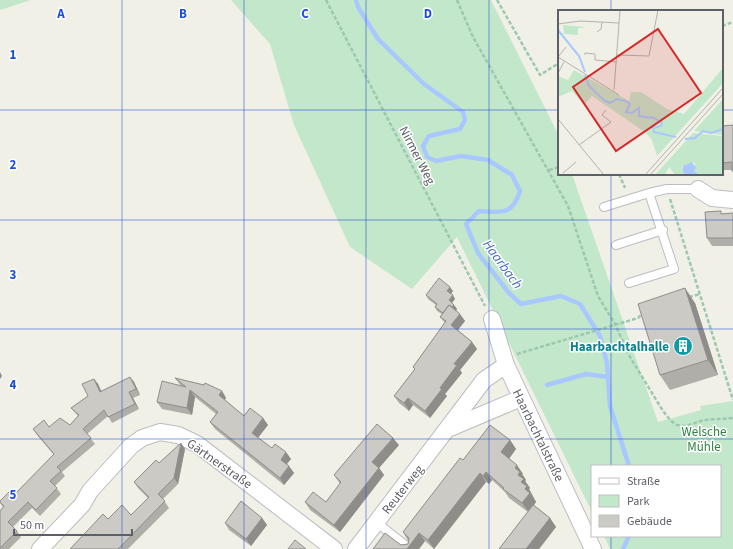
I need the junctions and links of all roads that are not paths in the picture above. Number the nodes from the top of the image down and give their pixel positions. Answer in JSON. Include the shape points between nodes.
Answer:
{"nodes":[{"id":1,"x":698,"y":189,"type":"joint"},
{"id":2,"x":649,"y":193,"type":"junction"},
{"id":3,"x":733,"y":200,"type":"edge"},
{"id":4,"x":604,"y":207,"type":"dead end"},
{"id":5,"x":662,"y":230,"type":"junction"},
{"id":6,"x":616,"y":245,"type":"dead end"},
{"id":7,"x":629,"y":283,"type":"dead end"},
{"id":8,"x":492,"y":319,"type":"road end"},
{"id":9,"x":504,"y":362,"type":"junction"},
{"id":10,"x":521,"y":398,"type":"junction"},
{"id":11,"x":448,"y":429,"type":"junction"},
{"id":12,"x":376,"y":522,"type":"junction"},
{"id":13,"x":40,"y":549,"type":"edge"},
{"id":14,"x":334,"y":549,"type":"edge"},
{"id":15,"x":356,"y":549,"type":"edge"},
{"id":16,"x":410,"y":549,"type":"edge"},
{"id":17,"x":593,"y":549,"type":"edge"}],
"edges":[{"from":1,"to":2,"type":"lane","via":[[667,189]]},
{"from":1,"to":3,"type":"street","via":[[712,198]]},
{"from":2,"to":4,"type":"lane"},
{"from":2,"to":5,"type":"lane"},
{"from":5,"to":6,"type":"lane"},
{"from":5,"to":7,"type":"lane","via":[[674,269]]},
{"from":8,"to":9,"type":"street","name":"Haarbachtalstraße"},
{"from":9,"to":10,"type":"street","name":"Haarbachtalstraße"},
{"from":9,"to":11,"type":"street","name":"Reuterweg","via":[[484,380]]},
{"from":10,"to":11,"type":"street","name":"Reuterweg"},
{"from":10,"to":17,"type":"street","name":"Haarbachtalstraße"},
{"from":11,"to":12,"type":"street","name":"Reuterweg"},
{"from":12,"to":15,"type":"street","name":"Reuterweg"},
{"from":12,"to":16,"type":"lane"},
{"from":13,"to":14,"type":"street","name":"Gärtnerstraße","via":[[82,505],[90,491],[131,446],[142,438],[160,432],[178,435],[197,444]]}]}
